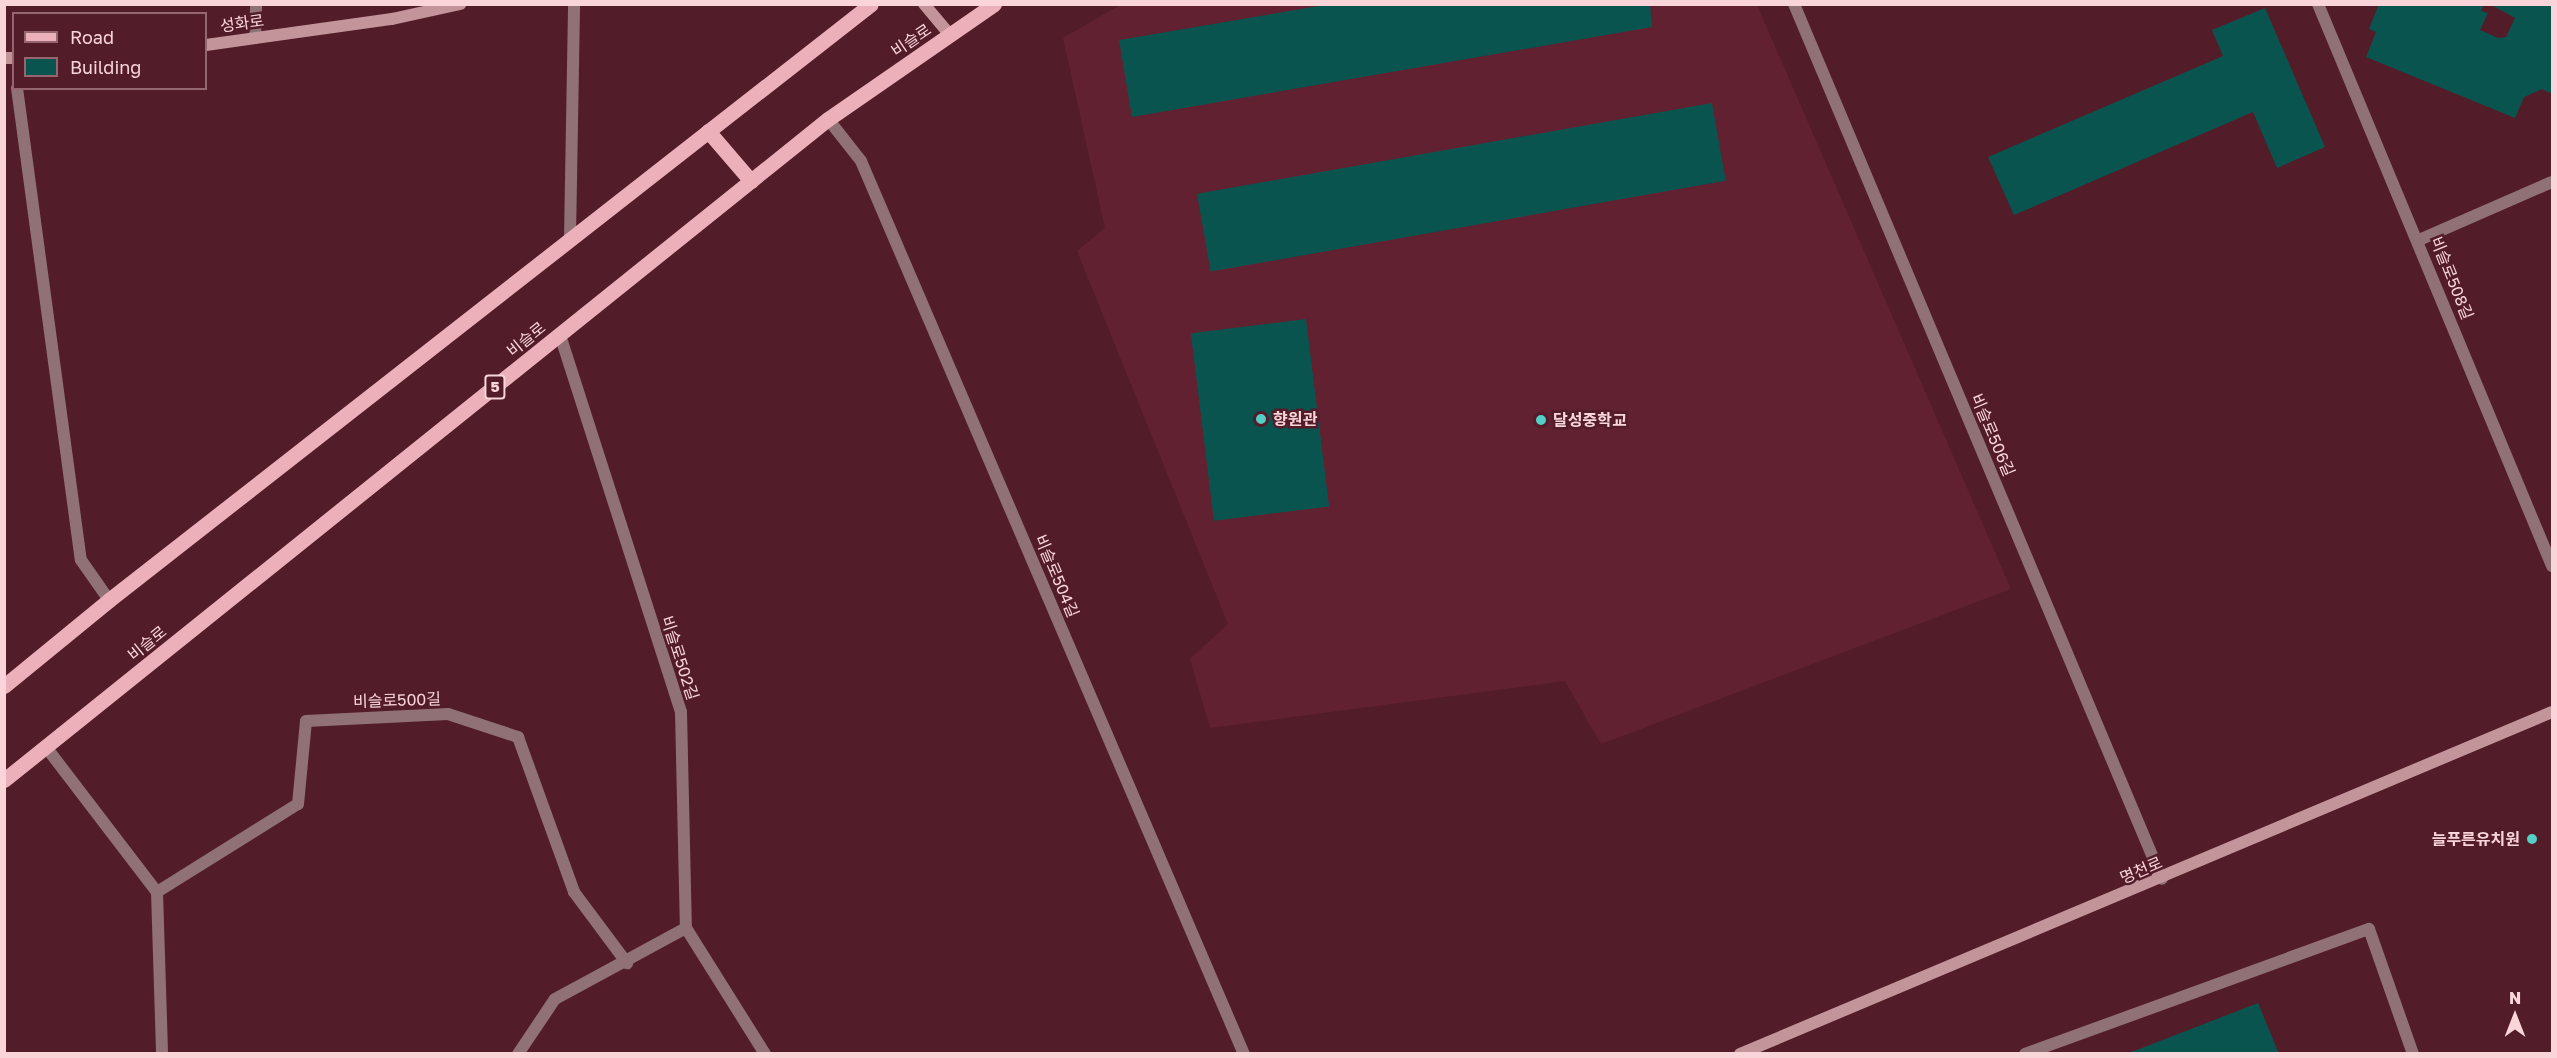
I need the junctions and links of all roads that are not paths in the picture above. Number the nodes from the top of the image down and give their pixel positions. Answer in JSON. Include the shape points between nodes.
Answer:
{"nodes":[{"id":1,"x":256,"y":4,"type":"edge"},
{"id":2,"x":460,"y":4,"type":"edge"},
{"id":3,"x":574,"y":4,"type":"edge"},
{"id":4,"x":871,"y":4,"type":"edge"},
{"id":5,"x":924,"y":4,"type":"edge"},
{"id":6,"x":994,"y":4,"type":"edge"},
{"id":7,"x":1794,"y":4,"type":"edge"},
{"id":8,"x":2318,"y":4,"type":"edge"},
{"id":9,"x":950,"y":35,"type":"junction"},
{"id":10,"x":255,"y":38,"type":"junction"},
{"id":11,"x":207,"y":45,"type":"edge"},
{"id":12,"x":16,"y":90,"type":"edge"},
{"id":13,"x":828,"y":119,"type":"junction"},
{"id":14,"x":708,"y":130,"type":"junction"},
{"id":15,"x":752,"y":181,"type":"junction"},
{"id":16,"x":2553,"y":182,"type":"edge"},
{"id":17,"x":570,"y":238,"type":"junction"},
{"id":18,"x":2419,"y":240,"type":"junction"},
{"id":19,"x":560,"y":335,"type":"junction"},
{"id":20,"x":2553,"y":566,"type":"edge"},
{"id":21,"x":109,"y":600,"type":"junction"},
{"id":22,"x":4,"y":686,"type":"edge"},
{"id":23,"x":2553,"y":712,"type":"edge"},
{"id":24,"x":46,"y":747,"type":"junction"},
{"id":25,"x":4,"y":780,"type":"edge"},
{"id":26,"x":2162,"y":879,"type":"junction"},
{"id":27,"x":157,"y":892,"type":"junction"},
{"id":28,"x":686,"y":928,"type":"junction"},
{"id":29,"x":627,"y":963,"type":"junction"},
{"id":30,"x":162,"y":1053,"type":"edge"},
{"id":31,"x":518,"y":1053,"type":"edge"},
{"id":32,"x":765,"y":1053,"type":"edge"},
{"id":33,"x":1244,"y":1053,"type":"edge"},
{"id":34,"x":1740,"y":1053,"type":"edge"},
{"id":35,"x":2025,"y":1053,"type":"edge"},
{"id":36,"x":2413,"y":1053,"type":"edge"}],
"edges":[{"from":1,"to":10,"type":"street"},
{"from":2,"to":10,"type":"street","name":"성화로","via":[[392,19]]},
{"from":3,"to":17,"type":"street"},
{"from":4,"to":14,"type":"main road"},
{"from":5,"to":9,"type":"street"},
{"from":6,"to":9,"type":"main road","name":"비슬로","number":"5"},
{"from":7,"to":26,"type":"street","name":"비슬로506길"},
{"from":8,"to":18,"type":"street","name":"비슬로508길"},
{"from":9,"to":13,"type":"main road","name":"비슬로","number":"5"},
{"from":10,"to":11,"type":"street","name":"성화로"},
{"from":12,"to":21,"type":"street","via":[[81,560]]},
{"from":13,"to":15,"type":"main road","name":"비슬로","number":"5"},
{"from":13,"to":33,"type":"street","name":"비슬로504길","via":[[861,161]]},
{"from":14,"to":15,"type":"main road"},
{"from":14,"to":17,"type":"main road"},
{"from":15,"to":19,"type":"main road","name":"비슬로","number":"5"},
{"from":16,"to":18,"type":"street"},
{"from":17,"to":21,"type":"main road"},
{"from":18,"to":20,"type":"street","name":"비슬로508길"},
{"from":19,"to":24,"type":"main road","name":"비슬로","number":"5"},
{"from":19,"to":28,"type":"street","name":"비슬로502길","via":[[681,712]]},
{"from":21,"to":22,"type":"main road"},
{"from":23,"to":26,"type":"street","name":"명천로"},
{"from":24,"to":25,"type":"main road","name":"비슬로","number":"5"},
{"from":24,"to":27,"type":"street"},
{"from":26,"to":34,"type":"street","name":"명천로"},
{"from":27,"to":29,"type":"street","name":"비슬로500길","via":[[298,804],[306,721],[448,714],[518,737],[574,892]]},
{"from":27,"to":30,"type":"street"},
{"from":28,"to":29,"type":"street"},
{"from":28,"to":32,"type":"street"},
{"from":29,"to":31,"type":"street","via":[[555,999]]},
{"from":35,"to":36,"type":"street","via":[[2369,929]]}]}
